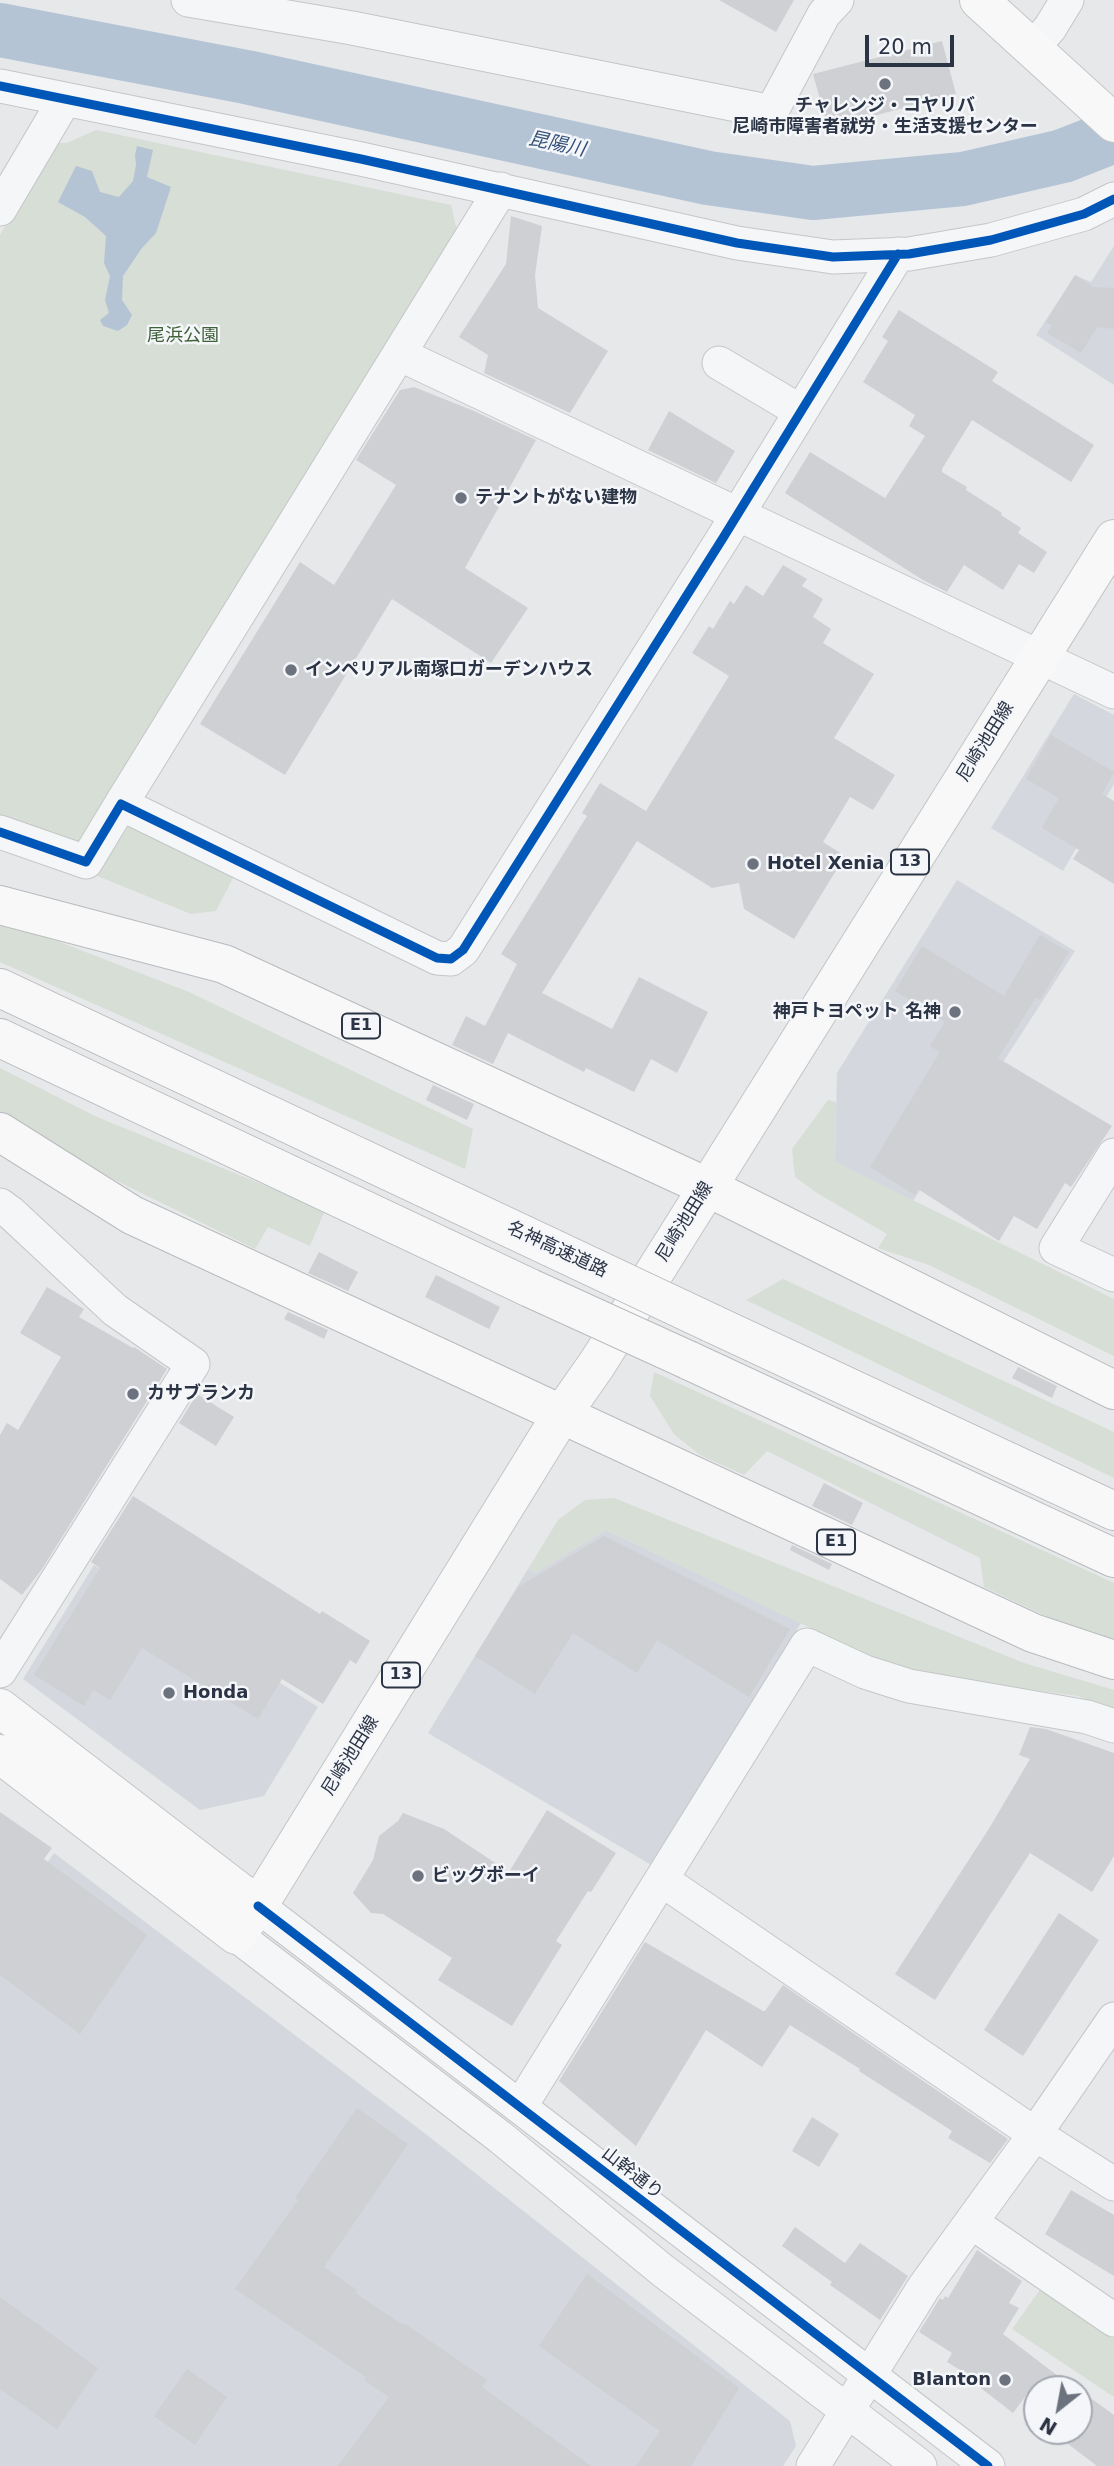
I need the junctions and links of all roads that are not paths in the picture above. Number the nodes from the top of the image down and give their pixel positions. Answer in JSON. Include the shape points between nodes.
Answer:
{"nodes":[{"id":1,"x":188,"y":0,"type":"edge"},
{"id":2,"x":837,"y":0,"type":"edge"},
{"id":3,"x":979,"y":0,"type":"edge"},
{"id":4,"x":1067,"y":0,"type":"edge"},
{"id":5,"x":1032,"y":48,"type":"junction"},
{"id":6,"x":0,"y":86,"type":"edge"},
{"id":7,"x":65,"y":99,"type":"junction"},
{"id":8,"x":1107,"y":116,"type":"edge"},
{"id":9,"x":501,"y":189,"type":"junction"},
{"id":10,"x":1114,"y":199,"type":"edge"},
{"id":11,"x":0,"y":209,"type":"edge"},
{"id":12,"x":898,"y":254,"type":"junction"},
{"id":13,"x":401,"y":355,"type":"junction"},
{"id":14,"x":719,"y":363,"type":"dead end"},
{"id":15,"x":800,"y":411,"type":"junction"},
{"id":16,"x":737,"y":515,"type":"junction"},
{"id":17,"x":1114,"y":539,"type":"edge"},
{"id":18,"x":1039,"y":658,"type":"junction"},
{"id":19,"x":1114,"y":692,"type":"edge"},
{"id":20,"x":121,"y":804,"type":"junction"},
{"id":21,"x":0,"y":832,"type":"edge"},
{"id":22,"x":0,"y":905,"type":"edge"},
{"id":23,"x":0,"y":988,"type":"edge"},
{"id":24,"x":0,"y":1038,"type":"edge"},
{"id":25,"x":0,"y":1132,"type":"edge"},
{"id":26,"x":1114,"y":1155,"type":"edge"},
{"id":27,"x":707,"y":1187,"type":"junction"},
{"id":28,"x":0,"y":1205,"type":"edge"},
{"id":29,"x":1114,"y":1275,"type":"edge"},
{"id":30,"x":1114,"y":1390,"type":"edge"},
{"id":31,"x":562,"y":1415,"type":"junction"},
{"id":32,"x":1114,"y":1511,"type":"edge"},
{"id":33,"x":1114,"y":1558,"type":"edge"},
{"id":34,"x":1114,"y":1660,"type":"edge"},
{"id":35,"x":0,"y":1671,"type":"edge"},
{"id":36,"x":0,"y":1708,"type":"edge"},
{"id":37,"x":1114,"y":1726,"type":"edge"},
{"id":38,"x":0,"y":1754,"type":"edge"},
{"id":39,"x":662,"y":1880,"type":"junction"},
{"id":40,"x":247,"y":1920,"type":"junction"},
{"id":41,"x":1114,"y":2019,"type":"edge"},
{"id":42,"x":520,"y":2107,"type":"junction"},
{"id":43,"x":1035,"y":2134,"type":"junction"},
{"id":44,"x":1114,"y":2184,"type":"edge"},
{"id":45,"x":971,"y":2222,"type":"junction"},
{"id":46,"x":1114,"y":2320,"type":"edge"},
{"id":47,"x":869,"y":2376,"type":"junction"},
{"id":48,"x":847,"y":2410,"type":"junction"},
{"id":49,"x":813,"y":2466,"type":"edge"},
{"id":50,"x":920,"y":2466,"type":"edge"},
{"id":51,"x":988,"y":2466,"type":"edge"}],
"edges":[{"from":1,"to":2,"type":"street","via":[[767,111],[774,107],[824,14]]},
{"from":3,"to":5,"type":"main road"},
{"from":4,"to":5,"type":"street"},
{"from":5,"to":8,"type":"main road"},
{"from":6,"to":7,"type":"street"},
{"from":7,"to":9,"type":"street"},
{"from":7,"to":11,"type":"street"},
{"from":9,"to":12,"type":"street","via":[[737,243],[833,257]]},
{"from":9,"to":13,"type":"street"},
{"from":10,"to":12,"type":"street","via":[[1084,214],[991,240]]},
{"from":12,"to":15,"type":"street"},
{"from":13,"to":16,"type":"street"},
{"from":13,"to":20,"type":"street"},
{"from":14,"to":15,"type":"street"},
{"from":15,"to":16,"type":"street"},
{"from":16,"to":18,"type":"street"},
{"from":16,"to":20,"type":"street","via":[[463,950],[451,959],[437,958]]},
{"from":17,"to":18,"type":"main road","name":"尼崎池田線","number":"13"},
{"from":18,"to":19,"type":"street"},
{"from":18,"to":27,"type":"main road","name":"尼崎池田線","number":"13"},
{"from":20,"to":21,"type":"street","via":[[86,862]]},
{"from":22,"to":27,"type":"main road","number":"E1","via":[[224,964]]},
{"from":23,"to":32,"type":"main road","name":"名神高速道路","bridge":true},
{"from":24,"to":33,"type":"main road","bridge":true},
{"from":25,"to":31,"type":"main road","number":"E1","via":[[132,1215]]},
{"from":26,"to":29,"type":"street","via":[[1056,1248]]},
{"from":27,"to":30,"type":"main road","number":"E1"},
{"from":27,"to":31,"type":"main road","name":"尼崎池田線","number":"13"},
{"from":28,"to":35,"type":"street","via":[[115,1310],[193,1364]]},
{"from":31,"to":34,"type":"main road","number":"E1","via":[[1033,1633]]},
{"from":31,"to":40,"type":"main road","name":"尼崎池田線","number":"13"},
{"from":36,"to":40,"type":"main road"},
{"from":37,"to":39,"type":"street","via":[[1087,1717],[909,1686],[807,1645]]},
{"from":38,"to":40,"type":"main road"},
{"from":39,"to":42,"type":"street"},
{"from":39,"to":43,"type":"street"},
{"from":40,"to":42,"type":"street","name":"山幹通り"},
{"from":40,"to":48,"type":"street","via":[[662,2270]]},
{"from":41,"to":43,"type":"street"},
{"from":42,"to":47,"type":"street","name":"山幹通り"},
{"from":43,"to":44,"type":"street"},
{"from":43,"to":45,"type":"street"},
{"from":45,"to":46,"type":"street"},
{"from":45,"to":47,"type":"street"},
{"from":47,"to":48,"type":"street"},
{"from":47,"to":51,"type":"street","name":"山幹通り"},
{"from":48,"to":49,"type":"street"},
{"from":48,"to":50,"type":"street"}]}
